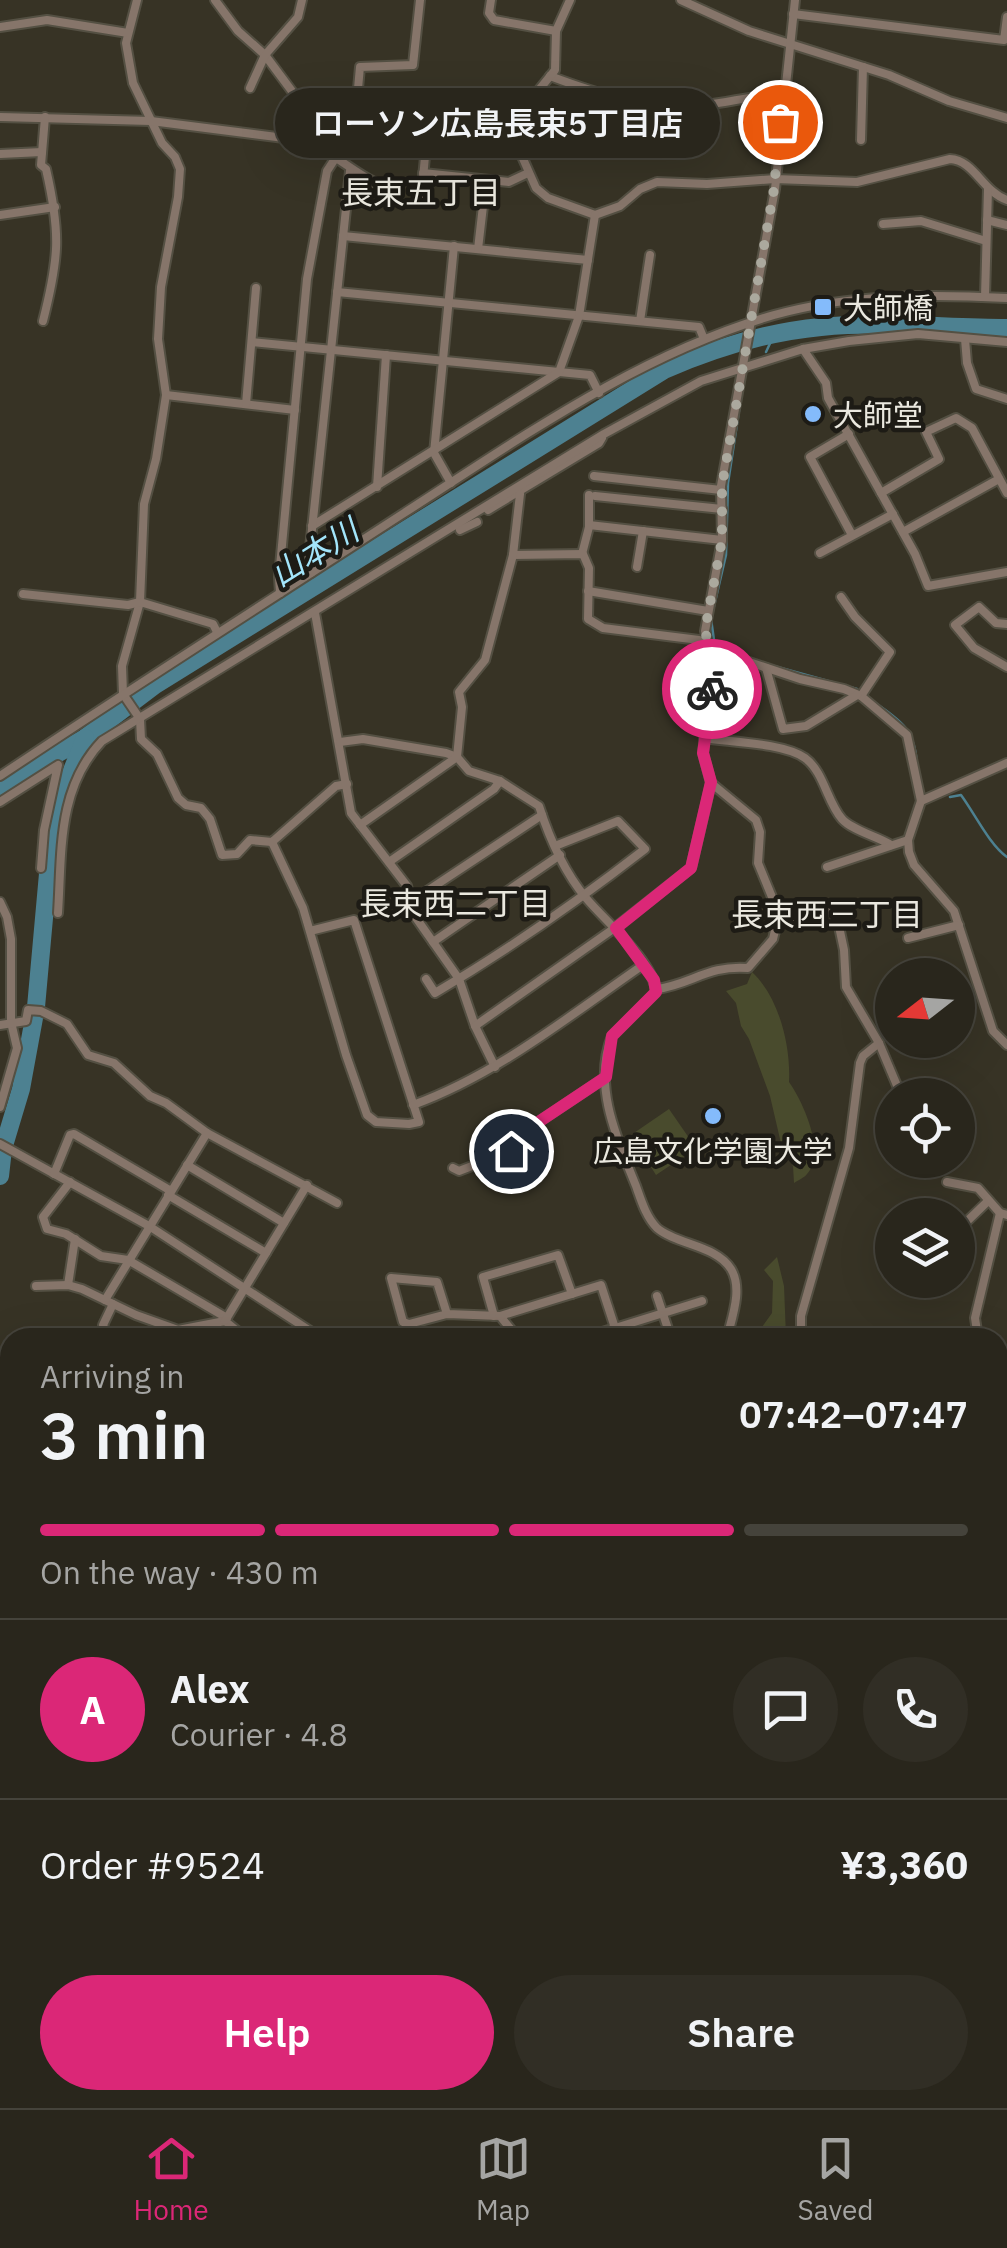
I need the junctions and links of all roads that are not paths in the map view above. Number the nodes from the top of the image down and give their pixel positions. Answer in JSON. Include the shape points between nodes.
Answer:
{"nodes":[{"id":1,"x":137,"y":0,"type":"edge"},
{"id":2,"x":215,"y":0,"type":"edge"},
{"id":3,"x":302,"y":0,"type":"edge"},
{"id":4,"x":420,"y":0,"type":"edge"},
{"id":5,"x":491,"y":0,"type":"edge"},
{"id":6,"x":570,"y":0,"type":"edge"},
{"id":7,"x":681,"y":0,"type":"edge"},
{"id":8,"x":786,"y":0,"type":"edge"},
{"id":9,"x":795,"y":1,"type":"edge"},
{"id":10,"x":793,"y":14,"type":"junction"},
{"id":11,"x":1007,"y":17,"type":"edge"},
{"id":12,"x":0,"y":26,"type":"edge"},
{"id":13,"x":556,"y":30,"type":"junction"},
{"id":14,"x":128,"y":33,"type":"junction"},
{"id":15,"x":790,"y":43,"type":"junction"},
{"id":16,"x":265,"y":55,"type":"junction"},
{"id":17,"x":862,"y":67,"type":"junction"},
{"id":18,"x":550,"y":76,"type":"junction"},
{"id":19,"x":250,"y":88,"type":"dead end"},
{"id":20,"x":783,"y":94,"type":"junction"},
{"id":21,"x":356,"y":110,"type":"junction"},
{"id":22,"x":429,"y":112,"type":"junction"},
{"id":23,"x":0,"y":117,"type":"edge"},
{"id":24,"x":45,"y":117,"type":"junction"},
{"id":25,"x":1007,"y":118,"type":"edge"},
{"id":26,"x":152,"y":120,"type":"junction"},
{"id":27,"x":509,"y":127,"type":"junction"},
{"id":28,"x":861,"y":140,"type":"dead end"},
{"id":29,"x":42,"y":152,"type":"junction"},
{"id":30,"x":0,"y":154,"type":"edge"},
{"id":31,"x":336,"y":159,"type":"junction"},
{"id":32,"x":350,"y":171,"type":"junction"},
{"id":33,"x":423,"y":173,"type":"junction"},
{"id":34,"x":528,"y":173,"type":"junction"},
{"id":35,"x":776,"y":179,"type":"junction"},
{"id":36,"x":486,"y":180,"type":"junction"},
{"id":37,"x":376,"y":184,"type":"dead end"},
{"id":38,"x":988,"y":190,"type":"junction"},
{"id":39,"x":420,"y":200,"type":"dead end"},
{"id":40,"x":1007,"y":200,"type":"edge"},
{"id":41,"x":55,"y":207,"type":"junction"},
{"id":42,"x":0,"y":214,"type":"edge"},
{"id":43,"x":595,"y":215,"type":"junction"},
{"id":44,"x":987,"y":220,"type":"junction"},
{"id":45,"x":882,"y":224,"type":"dead end"},
{"id":46,"x":1007,"y":226,"type":"edge"},
{"id":47,"x":343,"y":236,"type":"junction"},
{"id":48,"x":986,"y":241,"type":"junction"},
{"id":49,"x":454,"y":246,"type":"junction"},
{"id":50,"x":478,"y":249,"type":"junction"},
{"id":51,"x":650,"y":255,"type":"dead end"},
{"id":52,"x":588,"y":260,"type":"junction"},
{"id":53,"x":256,"y":288,"type":"dead end"},
{"id":54,"x":337,"y":292,"type":"junction"},
{"id":55,"x":985,"y":296,"type":"junction"},
{"id":56,"x":1007,"y":298,"type":"edge"},
{"id":57,"x":448,"y":303,"type":"junction"},
{"id":58,"x":579,"y":316,"type":"junction"},
{"id":59,"x":42,"y":322,"type":"dead end"},
{"id":60,"x":640,"y":322,"type":"junction"},
{"id":61,"x":748,"y":326,"type":"junction"},
{"id":62,"x":704,"y":339,"type":"junction"},
{"id":63,"x":965,"y":339,"type":"junction"},
{"id":64,"x":252,"y":342,"type":"junction"},
{"id":65,"x":1007,"y":342,"type":"edge"},
{"id":66,"x":302,"y":346,"type":"junction"},
{"id":67,"x":331,"y":349,"type":"junction"},
{"id":68,"x":802,"y":349,"type":"junction"},
{"id":69,"x":386,"y":355,"type":"junction"},
{"id":70,"x":442,"y":360,"type":"junction"},
{"id":71,"x":742,"y":364,"type":"junction"},
{"id":72,"x":559,"y":372,"type":"junction"},
{"id":73,"x":599,"y":392,"type":"junction"},
{"id":74,"x":166,"y":394,"type":"junction"},
{"id":75,"x":1007,"y":399,"type":"edge"},
{"id":76,"x":246,"y":404,"type":"junction"},
{"id":77,"x":295,"y":410,"type":"junction"},
{"id":78,"x":604,"y":434,"type":"junction"},
{"id":79,"x":848,"y":434,"type":"junction"},
{"id":80,"x":434,"y":452,"type":"junction"},
{"id":81,"x":594,"y":476,"type":"dead end"},
{"id":82,"x":999,"y":479,"type":"junction"},
{"id":83,"x":451,"y":483,"type":"junction"},
{"id":84,"x":376,"y":488,"type":"junction"},
{"id":85,"x":721,"y":490,"type":"junction"},
{"id":86,"x":881,"y":493,"type":"junction"},
{"id":87,"x":520,"y":494,"type":"junction"},
{"id":88,"x":1007,"y":494,"type":"edge"},
{"id":89,"x":722,"y":510,"type":"junction"},
{"id":90,"x":893,"y":514,"type":"junction"},
{"id":91,"x":474,"y":519,"type":"junction"},
{"id":92,"x":588,"y":525,"type":"junction"},
{"id":93,"x":312,"y":526,"type":"junction"},
{"id":94,"x":460,"y":530,"type":"dead end"},
{"id":95,"x":643,"y":531,"type":"junction"},
{"id":96,"x":903,"y":532,"type":"junction"},
{"id":97,"x":852,"y":534,"type":"junction"},
{"id":98,"x":722,"y":540,"type":"junction"},
{"id":99,"x":820,"y":552,"type":"dead end"},
{"id":100,"x":582,"y":554,"type":"junction"},
{"id":101,"x":513,"y":555,"type":"junction"},
{"id":102,"x":636,"y":567,"type":"dead end"},
{"id":103,"x":1007,"y":572,"type":"edge"},
{"id":104,"x":311,"y":573,"type":"junction"},
{"id":105,"x":588,"y":591,"type":"junction"},
{"id":106,"x":280,"y":593,"type":"junction"},
{"id":107,"x":22,"y":594,"type":"dead end"},
{"id":108,"x":840,"y":597,"type":"dead end"},
{"id":109,"x":140,"y":602,"type":"junction"},
{"id":110,"x":708,"y":611,"type":"junction"},
{"id":111,"x":315,"y":613,"type":"junction"},
{"id":112,"x":1007,"y":624,"type":"edge"},
{"id":113,"x":217,"y":632,"type":"junction"},
{"id":114,"x":708,"y":647,"type":"junction"},
{"id":115,"x":1007,"y":667,"type":"edge"},
{"id":116,"x":766,"y":668,"type":"junction"},
{"id":117,"x":123,"y":694,"type":"junction"},
{"id":118,"x":859,"y":695,"type":"junction"},
{"id":119,"x":140,"y":719,"type":"junction"},
{"id":120,"x":704,"y":738,"type":"junction"},
{"id":121,"x":340,"y":742,"type":"junction"},
{"id":122,"x":457,"y":758,"type":"junction"},
{"id":123,"x":1007,"y":763,"type":"edge"},
{"id":124,"x":0,"y":776,"type":"edge"},
{"id":125,"x":500,"y":781,"type":"junction"},
{"id":126,"x":711,"y":782,"type":"junction"},
{"id":127,"x":347,"y":784,"type":"junction"},
{"id":128,"x":0,"y":802,"type":"edge"},
{"id":129,"x":921,"y":802,"type":"junction"},
{"id":130,"x":542,"y":815,"type":"junction"},
{"id":131,"x":360,"y":825,"type":"junction"},
{"id":132,"x":908,"y":840,"type":"junction"},
{"id":133,"x":272,"y":842,"type":"junction"},
{"id":134,"x":891,"y":845,"type":"junction"},
{"id":135,"x":558,"y":851,"type":"junction"},
{"id":136,"x":389,"y":862,"type":"junction"},
{"id":137,"x":827,"y":867,"type":"dead end"},
{"id":138,"x":41,"y":868,"type":"dead end"},
{"id":139,"x":584,"y":896,"type":"junction"},
{"id":140,"x":412,"y":901,"type":"junction"},
{"id":141,"x":0,"y":902,"type":"edge"},
{"id":142,"x":58,"y":913,"type":"dead end"},
{"id":143,"x":780,"y":914,"type":"junction"},
{"id":144,"x":959,"y":925,"type":"junction"},
{"id":145,"x":616,"y":928,"type":"junction"},
{"id":146,"x":310,"y":931,"type":"junction"},
{"id":147,"x":908,"y":938,"type":"dead end"},
{"id":148,"x":433,"y":942,"type":"junction"},
{"id":149,"x":643,"y":965,"type":"junction"},
{"id":150,"x":459,"y":978,"type":"junction"},
{"id":151,"x":426,"y":979,"type":"dead end"},
{"id":152,"x":657,"y":989,"type":"junction"},
{"id":153,"x":11,"y":1022,"type":"junction"},
{"id":154,"x":0,"y":1025,"type":"edge"},
{"id":155,"x":475,"y":1026,"type":"junction"},
{"id":156,"x":875,"y":1036,"type":"edge"},
{"id":157,"x":1007,"y":1045,"type":"edge"},
{"id":158,"x":875,"y":1046,"type":"edge"},
{"id":159,"x":495,"y":1067,"type":"junction"},
{"id":160,"x":606,"y":1077,"type":"junction"},
{"id":161,"x":413,"y":1105,"type":"junction"},
{"id":162,"x":0,"y":1107,"type":"edge"},
{"id":163,"x":207,"y":1133,"type":"junction"},
{"id":164,"x":4,"y":1146,"type":"edge"},
{"id":165,"x":187,"y":1165,"type":"junction"},
{"id":166,"x":454,"y":1168,"type":"dead end"},
{"id":167,"x":54,"y":1174,"type":"junction"},
{"id":168,"x":70,"y":1182,"type":"junction"},
{"id":169,"x":947,"y":1182,"type":"dead end"},
{"id":170,"x":307,"y":1185,"type":"junction"},
{"id":171,"x":169,"y":1193,"type":"junction"},
{"id":172,"x":988,"y":1201,"type":"junction"},
{"id":173,"x":337,"y":1203,"type":"dead end"},
{"id":174,"x":975,"y":1214,"type":"edge"},
{"id":175,"x":1004,"y":1214,"type":"edge"},
{"id":176,"x":284,"y":1223,"type":"junction"},
{"id":177,"x":149,"y":1226,"type":"junction"},
{"id":178,"x":75,"y":1240,"type":"junction"},
{"id":179,"x":266,"y":1253,"type":"junction"},
{"id":180,"x":128,"y":1260,"type":"junction"},
{"id":181,"x":68,"y":1285,"type":"junction"},
{"id":182,"x":36,"y":1286,"type":"dead end"},
{"id":183,"x":246,"y":1288,"type":"junction"},
{"id":184,"x":572,"y":1294,"type":"junction"},
{"id":185,"x":658,"y":1296,"type":"dead end"},
{"id":186,"x":702,"y":1301,"type":"dead end"},
{"id":187,"x":109,"y":1302,"type":"junction"},
{"id":188,"x":663,"y":1313,"type":"junction"},
{"id":189,"x":448,"y":1314,"type":"junction"},
{"id":190,"x":497,"y":1316,"type":"junction"},
{"id":191,"x":226,"y":1319,"type":"junction"},
{"id":192,"x":104,"y":1328,"type":"edge"},
{"id":193,"x":173,"y":1328,"type":"edge"},
{"id":194,"x":187,"y":1328,"type":"edge"},
{"id":195,"x":235,"y":1328,"type":"edge"},
{"id":196,"x":307,"y":1328,"type":"edge"},
{"id":197,"x":508,"y":1328,"type":"edge"},
{"id":198,"x":615,"y":1328,"type":"joint"},
{"id":199,"x":667,"y":1328,"type":"edge"},
{"id":200,"x":729,"y":1328,"type":"edge"},
{"id":201,"x":801,"y":1328,"type":"edge"},
{"id":202,"x":976,"y":1328,"type":"edge"}],
"edges":[{"from":1,"to":14,"type":"street"},
{"from":2,"to":16,"type":"street"},
{"from":3,"to":16,"type":"street","via":[[292,25]]},
{"from":4,"to":21,"type":"street","via":[[413,65],[360,67]]},
{"from":5,"to":13,"type":"street","via":[[494,20]]},
{"from":6,"to":13,"type":"street"},
{"from":7,"to":15,"type":"street"},
{"from":8,"to":9,"type":"street"},
{"from":9,"to":10,"type":"street"},
{"from":10,"to":11,"type":"street","via":[[1004,40]]},
{"from":10,"to":15,"type":"street"},
{"from":12,"to":14,"type":"street","via":[[47,20]]},
{"from":13,"to":18,"type":"street"},
{"from":14,"to":26,"type":"street","via":[[133,83]]},
{"from":15,"to":17,"type":"street"},
{"from":15,"to":20,"type":"street"},
{"from":16,"to":19,"type":"street"},
{"from":16,"to":21,"type":"street","via":[[296,98],[325,112]]},
{"from":17,"to":25,"type":"street"},
{"from":17,"to":28,"type":"street"},
{"from":18,"to":20,"type":"street","via":[[644,104],[704,105]]},
{"from":18,"to":27,"type":"street"},
{"from":20,"to":35,"type":"street"},
{"from":21,"to":22,"type":"street","via":[[372,105]]},
{"from":21,"to":31,"type":"street","via":[[359,122]]},
{"from":22,"to":27,"type":"street","via":[[477,115]]},
{"from":22,"to":33,"type":"street"},
{"from":23,"to":24,"type":"street"},
{"from":24,"to":26,"type":"street"},
{"from":24,"to":29,"type":"street"},
{"from":26,"to":31,"type":"street","via":[[300,140]]},
{"from":26,"to":74,"type":"street","via":[[180,169],[161,287],[158,340]]},
{"from":27,"to":34,"type":"street"},
{"from":29,"to":30,"type":"street"},
{"from":29,"to":41,"type":"street"},
{"from":31,"to":32,"type":"street"},
{"from":31,"to":66,"type":"street","via":[[327,171],[307,279]]},
{"from":32,"to":37,"type":"street"},
{"from":32,"to":47,"type":"street"},
{"from":33,"to":36,"type":"street"},
{"from":33,"to":39,"type":"street"},
{"from":34,"to":36,"type":"street","via":[[510,182]]},
{"from":34,"to":43,"type":"street","via":[[548,198]]},
{"from":35,"to":38,"type":"street","via":[[857,182],[957,159]]},
{"from":35,"to":43,"type":"street","via":[[657,182]]},
{"from":35,"to":61,"type":"street"},
{"from":36,"to":50,"type":"street"},
{"from":38,"to":40,"type":"street"},
{"from":38,"to":44,"type":"street"},
{"from":41,"to":42,"type":"street"},
{"from":41,"to":59,"type":"street","via":[[57,266]]},
{"from":43,"to":52,"type":"street"},
{"from":44,"to":46,"type":"street"},
{"from":44,"to":48,"type":"street"},
{"from":45,"to":48,"type":"street","via":[[921,221]]},
{"from":47,"to":49,"type":"street"},
{"from":47,"to":54,"type":"street"},
{"from":48,"to":55,"type":"street"},
{"from":49,"to":50,"type":"street"},
{"from":49,"to":57,"type":"street"},
{"from":50,"to":52,"type":"street"},
{"from":51,"to":60,"type":"street"},
{"from":52,"to":58,"type":"street"},
{"from":53,"to":64,"type":"street"},
{"from":54,"to":57,"type":"street"},
{"from":54,"to":67,"type":"street"},
{"from":55,"to":56,"type":"street"},
{"from":55,"to":61,"type":"street","via":[[834,301]]},
{"from":57,"to":58,"type":"street"},
{"from":57,"to":70,"type":"street"},
{"from":58,"to":60,"type":"street"},
{"from":58,"to":72,"type":"street"},
{"from":60,"to":62,"type":"street","via":[[699,326]]},
{"from":61,"to":62,"type":"street"},
{"from":61,"to":71,"type":"street"},
{"from":62,"to":73,"type":"street"},
{"from":63,"to":65,"type":"street"},
{"from":63,"to":68,"type":"street","via":[[918,334]]},
{"from":63,"to":75,"type":"street","via":[[976,390]]},
{"from":64,"to":66,"type":"street"},
{"from":64,"to":76,"type":"street"},
{"from":66,"to":67,"type":"street"},
{"from":66,"to":77,"type":"street"},
{"from":67,"to":69,"type":"street"},
{"from":67,"to":93,"type":"street"},
{"from":68,"to":71,"type":"street"},
{"from":68,"to":79,"type":"street"},
{"from":69,"to":70,"type":"street"},
{"from":69,"to":84,"type":"street"},
{"from":70,"to":72,"type":"street"},
{"from":70,"to":80,"type":"street"},
{"from":71,"to":78,"type":"street"},
{"from":71,"to":85,"type":"street"},
{"from":72,"to":73,"type":"street","via":[[590,375]]},
{"from":72,"to":80,"type":"street"},
{"from":73,"to":83,"type":"street"},
{"from":74,"to":76,"type":"street"},
{"from":74,"to":109,"type":"street","via":[[144,504]]},
{"from":76,"to":77,"type":"street"},
{"from":77,"to":106,"type":"street"},
{"from":78,"to":87,"type":"street"},
{"from":78,"to":91,"type":"street"},
{"from":79,"to":86,"type":"street"},
{"from":79,"to":97,"type":"street","via":[[810,456]]},
{"from":80,"to":83,"type":"street"},
{"from":80,"to":84,"type":"street"},
{"from":81,"to":85,"type":"street"},
{"from":82,"to":86,"type":"street","via":[[972,428],[956,418],[926,432],[940,460]]},
{"from":82,"to":88,"type":"street"},
{"from":82,"to":96,"type":"street"},
{"from":83,"to":104,"type":"street"},
{"from":84,"to":93,"type":"street"},
{"from":85,"to":89,"type":"street"},
{"from":86,"to":90,"type":"street"},
{"from":87,"to":91,"type":"street"},
{"from":87,"to":101,"type":"street"},
{"from":89,"to":92,"type":"street","via":[[592,496]]},
{"from":89,"to":98,"type":"street"},
{"from":90,"to":96,"type":"street"},
{"from":90,"to":97,"type":"street"},
{"from":91,"to":94,"type":"street"},
{"from":91,"to":111,"type":"street"},
{"from":92,"to":95,"type":"street"},
{"from":92,"to":100,"type":"street"},
{"from":93,"to":104,"type":"street"},
{"from":95,"to":98,"type":"street"},
{"from":95,"to":102,"type":"street"},
{"from":96,"to":103,"type":"street","via":[[928,586]]},
{"from":97,"to":99,"type":"street"},
{"from":98,"to":110,"type":"street"},
{"from":100,"to":101,"type":"street"},
{"from":100,"to":105,"type":"street"},
{"from":101,"to":122,"type":"street","via":[[485,660],[459,692]]},
{"from":104,"to":106,"type":"street"},
{"from":105,"to":110,"type":"street"},
{"from":105,"to":114,"type":"street","via":[[588,619],[603,628],[699,640]]},
{"from":106,"to":113,"type":"street"},
{"from":107,"to":109,"type":"street"},
{"from":108,"to":118,"type":"street","via":[[890,652]]},
{"from":109,"to":113,"type":"street","via":[[213,624]]},
{"from":109,"to":117,"type":"street","via":[[122,666]]},
{"from":110,"to":114,"type":"street"},
{"from":111,"to":119,"type":"street"},
{"from":111,"to":121,"type":"street"},
{"from":112,"to":115,"type":"street","via":[[996,624],[979,607],[956,625],[974,648]]},
{"from":113,"to":117,"type":"street"},
{"from":114,"to":116,"type":"street"},
{"from":114,"to":120,"type":"street","via":[[713,668]]},
{"from":116,"to":118,"type":"street"},
{"from":116,"to":118,"type":"street","via":[[783,729],[806,726]]},
{"from":117,"to":119,"type":"street"},
{"from":117,"to":124,"type":"street"},
{"from":118,"to":129,"type":"street","via":[[907,735]]},
{"from":119,"to":133,"type":"street","via":[[141,738],[158,754],[178,798],[210,819],[222,855],[236,854],[250,840]]},
{"from":119,"to":142,"type":"street","via":[[102,742],[74,781]]},
{"from":120,"to":126,"type":"street"},
{"from":120,"to":134,"type":"street","via":[[803,756],[844,822]]},
{"from":121,"to":122,"type":"street","via":[[363,739]]},
{"from":121,"to":127,"type":"street"},
{"from":122,"to":125,"type":"street","via":[[468,771]]},
{"from":122,"to":131,"type":"street"},
{"from":123,"to":129,"type":"street"},
{"from":125,"to":130,"type":"street","via":[[539,806]]},
{"from":125,"to":136,"type":"street"},
{"from":126,"to":143,"type":"street","via":[[756,820],[758,863]]},
{"from":126,"to":145,"type":"street","via":[[691,868]]},
{"from":127,"to":131,"type":"street"},
{"from":127,"to":133,"type":"street","via":[[336,786]]},
{"from":128,"to":138,"type":"street","via":[[58,766]]},
{"from":129,"to":132,"type":"street"},
{"from":130,"to":135,"type":"street"},
{"from":130,"to":140,"type":"street"},
{"from":131,"to":136,"type":"street"},
{"from":132,"to":134,"type":"street"},
{"from":132,"to":144,"type":"street","via":[[914,865]]},
{"from":133,"to":146,"type":"street"},
{"from":134,"to":137,"type":"street"},
{"from":135,"to":139,"type":"street"},
{"from":135,"to":139,"type":"street","via":[[618,821],[645,849]]},
{"from":135,"to":148,"type":"street"},
{"from":136,"to":140,"type":"street"},
{"from":139,"to":145,"type":"street"},
{"from":139,"to":150,"type":"street"},
{"from":140,"to":148,"type":"street","via":[[414,916]]},
{"from":141,"to":153,"type":"street","via":[[12,939]]},
{"from":143,"to":152,"type":"street","via":[[773,939],[748,968],[721,967]]},
{"from":143,"to":156,"type":"street","via":[[795,918],[820,909],[837,917],[846,988]]},
{"from":144,"to":147,"type":"street"},
{"from":144,"to":157,"type":"street","via":[[993,1031]]},
{"from":145,"to":149,"type":"street"},
{"from":145,"to":155,"type":"street"},
{"from":146,"to":161,"type":"street","via":[[354,920]]},
{"from":146,"to":161,"type":"street","via":[[368,1115],[376,1122],[419,1122]]},
{"from":148,"to":150,"type":"street"},
{"from":149,"to":152,"type":"street"},
{"from":149,"to":159,"type":"street"},
{"from":150,"to":151,"type":"street","via":[[435,992]]},
{"from":150,"to":155,"type":"street"},
{"from":152,"to":160,"type":"street","via":[[612,1036]]},
{"from":153,"to":154,"type":"street"},
{"from":153,"to":162,"type":"street","via":[[16,1048]]},
{"from":153,"to":163,"type":"street","via":[[26,1021],[30,1010],[67,1024],[88,1055],[114,1063]]},
{"from":155,"to":159,"type":"street"},
{"from":158,"to":201,"type":"street","via":[[860,1063],[850,1148]]},
{"from":159,"to":161,"type":"street"},
{"from":160,"to":166,"type":"street","via":[[531,1127],[511,1151]]},
{"from":160,"to":200,"type":"street","via":[[610,1122],[647,1215],[658,1229],[730,1266],[736,1296]]},
{"from":163,"to":165,"type":"street"},
{"from":163,"to":170,"type":"street"},
{"from":164,"to":167,"type":"street"},
{"from":165,"to":171,"type":"street"},
{"from":165,"to":176,"type":"street"},
{"from":167,"to":168,"type":"street"},
{"from":167,"to":171,"type":"street","via":[[74,1134]]},
{"from":168,"to":177,"type":"street"},
{"from":168,"to":178,"type":"street","via":[[43,1216],[47,1229]]},
{"from":169,"to":172,"type":"street","via":[[978,1188]]},
{"from":170,"to":173,"type":"street"},
{"from":170,"to":176,"type":"street"},
{"from":171,"to":177,"type":"street"},
{"from":171,"to":179,"type":"street"},
{"from":172,"to":174,"type":"street"},
{"from":172,"to":175,"type":"street"},
{"from":175,"to":202,"type":"street"},
{"from":176,"to":179,"type":"street"},
{"from":177,"to":180,"type":"street"},
{"from":177,"to":183,"type":"street"},
{"from":178,"to":180,"type":"street","via":[[101,1256]]},
{"from":178,"to":181,"type":"street"},
{"from":179,"to":183,"type":"street"},
{"from":180,"to":187,"type":"street"},
{"from":180,"to":191,"type":"street"},
{"from":181,"to":182,"type":"street"},
{"from":181,"to":187,"type":"street"},
{"from":183,"to":191,"type":"street"},
{"from":183,"to":196,"type":"street"},
{"from":184,"to":190,"type":"street"},
{"from":184,"to":190,"type":"street","via":[[558,1255],[483,1278]]},
{"from":184,"to":198,"type":"street","via":[[601,1285]]},
{"from":185,"to":188,"type":"street"},
{"from":186,"to":188,"type":"street"},
{"from":187,"to":192,"type":"street"},
{"from":187,"to":193,"type":"street"},
{"from":188,"to":198,"type":"street"},
{"from":188,"to":199,"type":"street"},
{"from":189,"to":189,"type":"street","via":[[403,1322],[391,1278],[437,1282]]},
{"from":189,"to":190,"type":"street"},
{"from":190,"to":197,"type":"street"},
{"from":191,"to":194,"type":"street"},
{"from":191,"to":195,"type":"street"}]}
